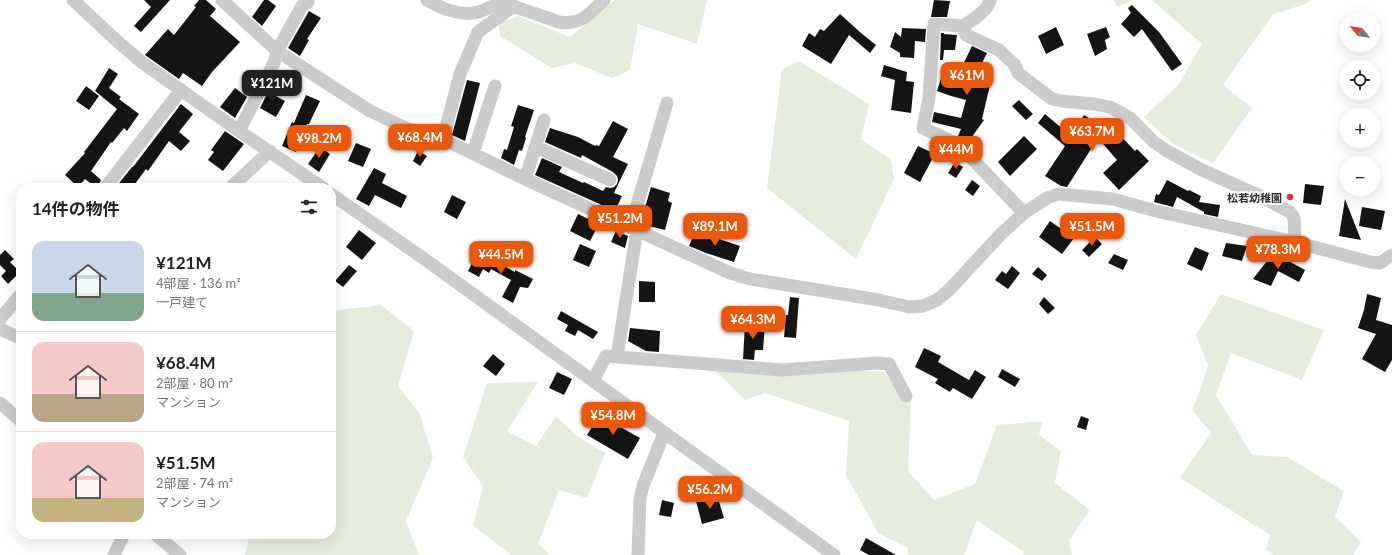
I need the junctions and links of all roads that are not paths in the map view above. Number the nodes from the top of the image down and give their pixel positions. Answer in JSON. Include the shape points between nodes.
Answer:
{"nodes":[{"id":1,"x":73,"y":0,"type":"edge"},
{"id":2,"x":222,"y":0,"type":"edge"},
{"id":3,"x":427,"y":0,"type":"edge"},
{"id":4,"x":604,"y":0,"type":"edge"},
{"id":5,"x":990,"y":0,"type":"edge"},
{"id":6,"x":308,"y":2,"type":"dead end"},
{"id":7,"x":514,"y":6,"type":"junction"},
{"id":8,"x":963,"y":26,"type":"junction"},
{"id":9,"x":277,"y":51,"type":"junction"},
{"id":10,"x":495,"y":86,"type":"dead end"},
{"id":11,"x":181,"y":90,"type":"junction"},
{"id":12,"x":667,"y":103,"type":"dead end"},
{"id":13,"x":544,"y":120,"type":"dead end"},
{"id":14,"x":239,"y":131,"type":"junction"},
{"id":15,"x":443,"y":139,"type":"junction"},
{"id":16,"x":536,"y":146,"type":"junction"},
{"id":17,"x":270,"y":151,"type":"junction"},
{"id":18,"x":473,"y":153,"type":"junction"},
{"id":19,"x":526,"y":179,"type":"junction"},
{"id":20,"x":610,"y":180,"type":"dead end"},
{"id":21,"x":109,"y":183,"type":"edge"},
{"id":22,"x":235,"y":183,"type":"edge"},
{"id":23,"x":316,"y":183,"type":"edge"},
{"id":24,"x":336,"y":197,"type":"edge"},
{"id":25,"x":1024,"y":213,"type":"junction"},
{"id":26,"x":637,"y":230,"type":"junction"},
{"id":27,"x":1294,"y":242,"type":"junction"},
{"id":28,"x":1392,"y":256,"type":"edge"},
{"id":29,"x":16,"y":297,"type":"edge"},
{"id":30,"x":4,"y":305,"type":"edge"},
{"id":31,"x":0,"y":319,"type":"edge"},
{"id":32,"x":0,"y":329,"type":"edge"},
{"id":33,"x":16,"y":336,"type":"edge"},
{"id":34,"x":617,"y":357,"type":"junction"},
{"id":35,"x":593,"y":382,"type":"junction"},
{"id":36,"x":906,"y":396,"type":"dead end"},
{"id":37,"x":0,"y":403,"type":"edge"},
{"id":38,"x":16,"y":417,"type":"edge"},
{"id":39,"x":664,"y":433,"type":"junction"},
{"id":40,"x":122,"y":539,"type":"edge"},
{"id":41,"x":161,"y":539,"type":"edge"},
{"id":42,"x":114,"y":555,"type":"edge"},
{"id":43,"x":180,"y":555,"type":"edge"},
{"id":44,"x":638,"y":555,"type":"edge"},
{"id":45,"x":834,"y":555,"type":"edge"}],
"edges":[{"from":1,"to":11,"type":"street","via":[[139,59]]},
{"from":2,"to":9,"type":"street"},
{"from":3,"to":7,"type":"street","via":[[464,14],[478,12],[501,2]]},
{"from":4,"to":7,"type":"street","via":[[584,18],[570,23],[559,22]]},
{"from":5,"to":8,"type":"street","via":[[983,11]]},
{"from":6,"to":9,"type":"street","via":[[302,6]]},
{"from":7,"to":15,"type":"street","via":[[478,32],[460,74]]},
{"from":8,"to":25,"type":"street","via":[[934,24],[929,98],[924,128],[959,145]]},
{"from":8,"to":27,"type":"street","via":[[966,35],[999,50],[1015,65],[1018,73],[1052,99],[1094,104],[1120,112],[1167,151],[1290,212],[1294,218]]},
{"from":9,"to":14,"type":"street","via":[[272,68]]},
{"from":9,"to":15,"type":"street","via":[[370,110],[408,129]]},
{"from":10,"to":18,"type":"street"},
{"from":11,"to":14,"type":"street"},
{"from":11,"to":21,"type":"street"},
{"from":12,"to":26,"type":"street","via":[[632,222]]},
{"from":13,"to":16,"type":"street"},
{"from":14,"to":17,"type":"street"},
{"from":15,"to":18,"type":"street"},
{"from":16,"to":19,"type":"street"},
{"from":16,"to":20,"type":"street"},
{"from":17,"to":22,"type":"street"},
{"from":17,"to":23,"type":"street"},
{"from":18,"to":19,"type":"street"},
{"from":19,"to":26,"type":"street"},
{"from":24,"to":35,"type":"street"},
{"from":25,"to":26,"type":"street","via":[[937,300],[923,306],[909,307],[750,279],[730,273]]},
{"from":25,"to":27,"type":"street","via":[[1058,194],[1076,195],[1113,199]]},
{"from":26,"to":34,"type":"street"},
{"from":27,"to":28,"type":"street","via":[[1370,262],[1380,263]]},
{"from":29,"to":30,"type":"street"},
{"from":30,"to":31,"type":"street"},
{"from":32,"to":33,"type":"street"},
{"from":34,"to":35,"type":"street","via":[[606,356]]},
{"from":34,"to":36,"type":"street","via":[[782,370],[889,364]]},
{"from":35,"to":39,"type":"street"},
{"from":37,"to":38,"type":"street"},
{"from":39,"to":44,"type":"street","via":[[640,498]]},
{"from":39,"to":45,"type":"street"},
{"from":40,"to":42,"type":"street"},
{"from":41,"to":43,"type":"street"}]}
